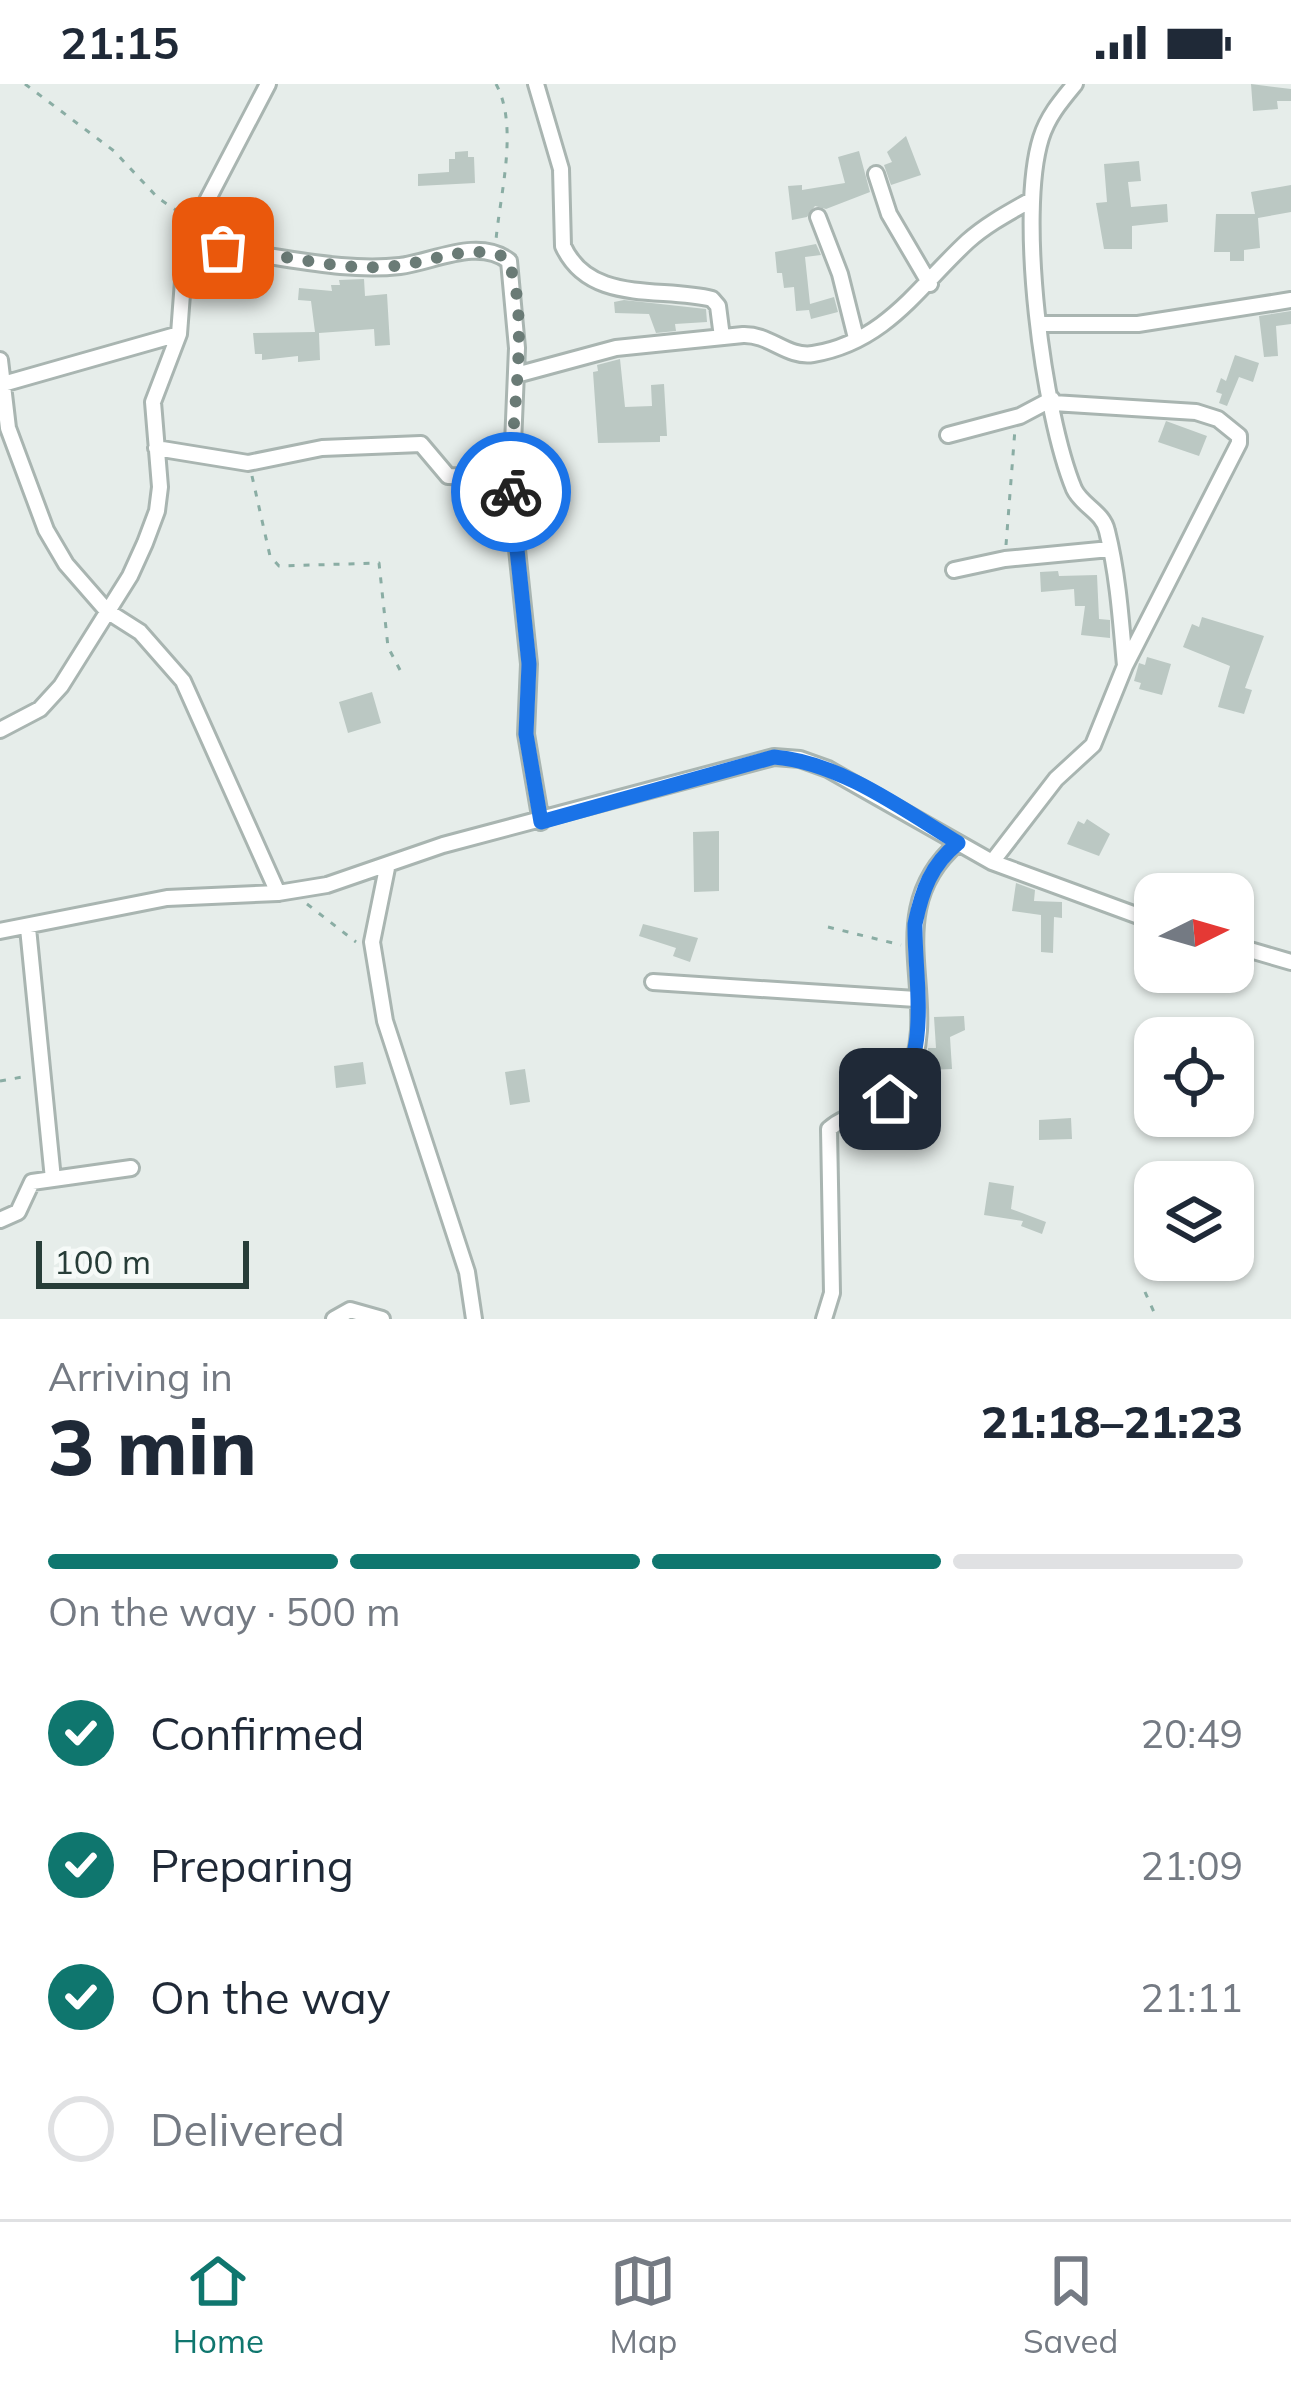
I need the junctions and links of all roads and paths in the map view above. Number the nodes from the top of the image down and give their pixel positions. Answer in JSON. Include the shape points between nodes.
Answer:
{"nodes":[{"id":1,"x":25,"y":84,"type":"edge"},
{"id":2,"x":268,"y":84,"type":"edge"},
{"id":3,"x":496,"y":84,"type":"edge"},
{"id":4,"x":536,"y":84,"type":"edge"},
{"id":5,"x":1075,"y":84,"type":"edge"},
{"id":6,"x":876,"y":174,"type":"dead end"},
{"id":7,"x":1030,"y":200,"type":"junction"},
{"id":8,"x":818,"y":218,"type":"dead end"},
{"id":9,"x":193,"y":221,"type":"junction"},
{"id":10,"x":185,"y":249,"type":"junction"},
{"id":11,"x":495,"y":254,"type":"junction"},
{"id":12,"x":930,"y":284,"type":"junction"},
{"id":13,"x":1291,"y":300,"type":"edge"},
{"id":14,"x":1040,"y":324,"type":"junction"},
{"id":15,"x":179,"y":334,"type":"junction"},
{"id":16,"x":722,"y":337,"type":"junction"},
{"id":17,"x":856,"y":338,"type":"junction"},
{"id":18,"x":0,"y":360,"type":"edge"},
{"id":19,"x":516,"y":375,"type":"junction"},
{"id":20,"x":3,"y":384,"type":"edge"},
{"id":21,"x":1053,"y":401,"type":"junction"},
{"id":22,"x":1020,"y":416,"type":"junction"},
{"id":23,"x":948,"y":435,"type":"dead end"},
{"id":24,"x":156,"y":448,"type":"junction"},
{"id":25,"x":248,"y":463,"type":"junction"},
{"id":26,"x":510,"y":478,"type":"junction"},
{"id":27,"x":1110,"y":549,"type":"junction"},
{"id":28,"x":1005,"y":559,"type":"junction"},
{"id":29,"x":954,"y":570,"type":"dead end"},
{"id":30,"x":107,"y":611,"type":"junction"},
{"id":31,"x":1125,"y":667,"type":"junction"},
{"id":32,"x":400,"y":670,"type":"dead end"},
{"id":33,"x":0,"y":730,"type":"edge"},
{"id":34,"x":541,"y":822,"type":"junction"},
{"id":35,"x":958,"y":843,"type":"junction"},
{"id":36,"x":992,"y":862,"type":"junction"},
{"id":37,"x":387,"y":868,"type":"junction"},
{"id":38,"x":285,"y":892,"type":"junction"},
{"id":39,"x":1134,"y":914,"type":"edge"},
{"id":40,"x":828,"y":927,"type":"dead end"},
{"id":41,"x":28,"y":928,"type":"junction"},
{"id":42,"x":0,"y":931,"type":"edge"},
{"id":43,"x":359,"y":945,"type":"dead end"},
{"id":44,"x":914,"y":948,"type":"junction"},
{"id":45,"x":1254,"y":951,"type":"edge"},
{"id":46,"x":1291,"y":962,"type":"edge"},
{"id":47,"x":653,"y":982,"type":"dead end"},
{"id":48,"x":916,"y":999,"type":"junction"},
{"id":49,"x":45,"y":1073,"type":"junction"},
{"id":50,"x":0,"y":1081,"type":"edge"},
{"id":51,"x":131,"y":1168,"type":"dead end"},
{"id":52,"x":53,"y":1179,"type":"junction"},
{"id":53,"x":0,"y":1220,"type":"edge"},
{"id":54,"x":1145,"y":1292,"type":"dead end"},
{"id":55,"x":334,"y":1319,"type":"edge"},
{"id":56,"x":382,"y":1319,"type":"edge"},
{"id":57,"x":474,"y":1319,"type":"edge"},
{"id":58,"x":824,"y":1319,"type":"edge"},
{"id":59,"x":1157,"y":1319,"type":"edge"}],
"edges":[{"from":1,"to":9,"type":"path"},
{"from":2,"to":9,"type":"street"},
{"from":3,"to":11,"type":"path","via":[[505,143]]},
{"from":4,"to":16,"type":"street","via":[[561,169],[568,256],[604,286],[712,299]]},
{"from":5,"to":7,"type":"street","via":[[1040,141]]},
{"from":6,"to":12,"type":"street"},
{"from":7,"to":12,"type":"street","via":[[969,241]]},
{"from":7,"to":14,"type":"street"},
{"from":8,"to":17,"type":"street"},
{"from":9,"to":10,"type":"street"},
{"from":10,"to":11,"type":"street","via":[[346,266]]},
{"from":10,"to":15,"type":"street"},
{"from":11,"to":19,"type":"street","via":[[508,261],[513,279]]},
{"from":12,"to":17,"type":"street","via":[[894,319]]},
{"from":13,"to":14,"type":"street","via":[[1138,324]]},
{"from":14,"to":21,"type":"street"},
{"from":15,"to":20,"type":"street"},
{"from":15,"to":24,"type":"street","via":[[153,402]]},
{"from":16,"to":17,"type":"street","via":[[764,336],[801,354]]},
{"from":16,"to":19,"type":"street","via":[[616,348]]},
{"from":18,"to":20,"type":"street"},
{"from":19,"to":26,"type":"street"},
{"from":20,"to":30,"type":"street","via":[[14,450],[46,530]]},
{"from":21,"to":22,"type":"street"},
{"from":21,"to":27,"type":"street","via":[[1074,489],[1104,520]]},
{"from":21,"to":31,"type":"street","via":[[1196,412],[1239,436]]},
{"from":22,"to":23,"type":"street"},
{"from":22,"to":28,"type":"path"},
{"from":24,"to":25,"type":"street"},
{"from":24,"to":30,"type":"street","via":[[157,512]]},
{"from":25,"to":26,"type":"street","via":[[322,448],[421,444],[448,476]]},
{"from":25,"to":32,"type":"path","via":[[279,566],[380,563],[388,647]]},
{"from":26,"to":34,"type":"street","via":[[529,664],[526,734]]},
{"from":27,"to":28,"type":"street"},
{"from":27,"to":31,"type":"street"},
{"from":28,"to":29,"type":"street"},
{"from":30,"to":33,"type":"street","via":[[51,699]]},
{"from":30,"to":38,"type":"street","via":[[140,632],[183,681]]},
{"from":31,"to":36,"type":"street","via":[[1093,746],[1056,779]]},
{"from":34,"to":35,"type":"street","via":[[774,757],[828,769]]},
{"from":34,"to":37,"type":"street","via":[[443,845]]},
{"from":35,"to":36,"type":"street"},
{"from":35,"to":44,"type":"street","via":[[925,882]]},
{"from":36,"to":39,"type":"street"},
{"from":37,"to":38,"type":"street"},
{"from":37,"to":57,"type":"street","via":[[373,942],[385,1021],[467,1272]]},
{"from":38,"to":41,"type":"street","via":[[167,898]]},
{"from":38,"to":43,"type":"path"},
{"from":40,"to":44,"type":"path"},
{"from":41,"to":42,"type":"street"},
{"from":41,"to":49,"type":"street"},
{"from":44,"to":48,"type":"street"},
{"from":45,"to":46,"type":"street"},
{"from":47,"to":48,"type":"street"},
{"from":48,"to":58,"type":"street","via":[[906,1080],[877,1108],[830,1129],[832,1293]]},
{"from":49,"to":50,"type":"path"},
{"from":49,"to":52,"type":"street"},
{"from":51,"to":52,"type":"street"},
{"from":52,"to":53,"type":"street","via":[[32,1182],[18,1211]]},
{"from":54,"to":59,"type":"path"},
{"from":55,"to":56,"type":"street","via":[[350,1310]]}]}
